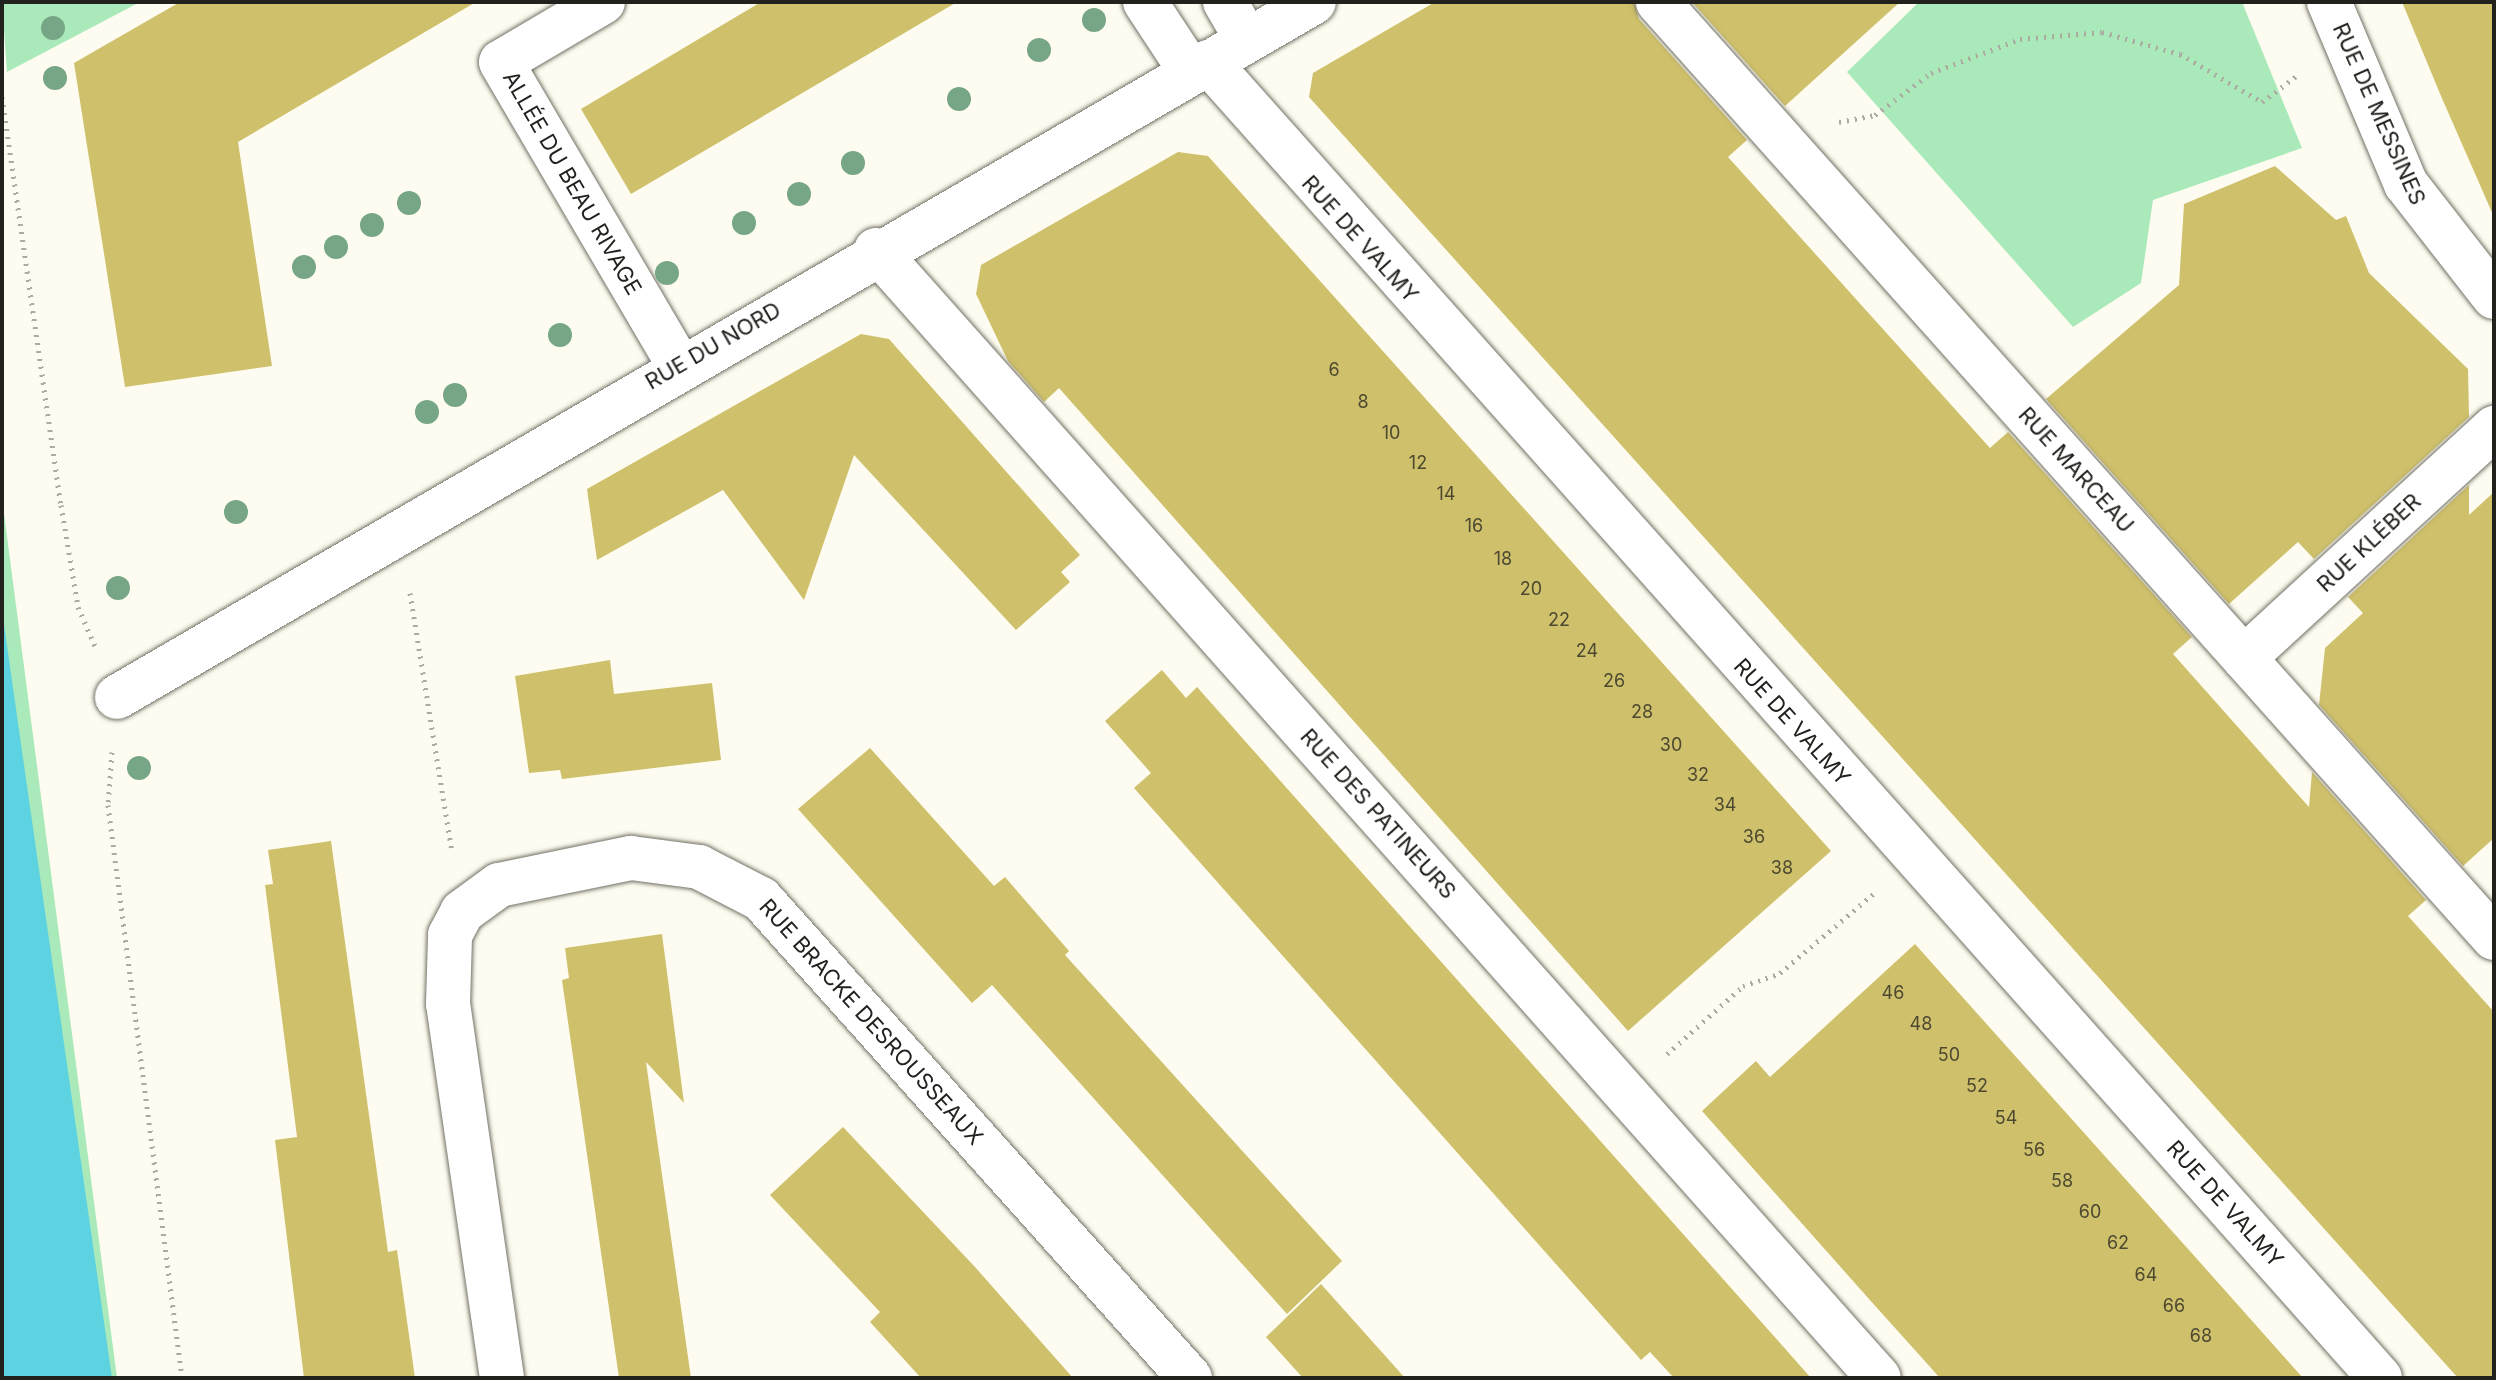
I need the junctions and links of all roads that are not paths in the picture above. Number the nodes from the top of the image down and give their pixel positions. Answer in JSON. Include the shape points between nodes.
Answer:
{"nodes":[{"id":1,"x":603,"y":2,"type":"edge"},
{"id":2,"x":1145,"y":2,"type":"edge"},
{"id":3,"x":1225,"y":2,"type":"edge"},
{"id":4,"x":1314,"y":2,"type":"edge"},
{"id":5,"x":1658,"y":2,"type":"edge"},
{"id":6,"x":2337,"y":21,"type":"edge"},
{"id":7,"x":1247,"y":40,"type":"junction"},
{"id":8,"x":1199,"y":67,"type":"junction"},
{"id":9,"x":876,"y":250,"type":"junction"},
{"id":10,"x":2494,"y":297,"type":"edge"},
{"id":11,"x":679,"y":366,"type":"junction"},
{"id":12,"x":2494,"y":428,"type":"edge"},
{"id":13,"x":2244,"y":658,"type":"junction"},
{"id":14,"x":117,"y":697,"type":"dead end"},
{"id":15,"x":2494,"y":938,"type":"edge"},
{"id":16,"x":502,"y":1378,"type":"edge"},
{"id":17,"x":1190,"y":1378,"type":"edge"},
{"id":18,"x":1879,"y":1378,"type":"edge"},
{"id":19,"x":2380,"y":1378,"type":"edge"}],
"edges":[{"from":1,"to":11,"type":"street","name":"ALLÉE DU BEAU RIVAGE","via":[[501,62]]},
{"from":2,"to":8,"type":"street","name":"RUE DE VALMY"},
{"from":3,"to":7,"type":"street"},
{"from":4,"to":7,"type":"street","name":"RUE DU NORD"},
{"from":5,"to":13,"type":"street","name":"RUE MARCEAU"},
{"from":6,"to":10,"type":"street","name":"RUE DE MESSINES","via":[[2406,184]]},
{"from":7,"to":8,"type":"street","name":"RUE DU NORD"},
{"from":8,"to":9,"type":"street","name":"RUE DU NORD"},
{"from":8,"to":19,"type":"street","name":"RUE DE VALMY"},
{"from":9,"to":11,"type":"street","name":"RUE DU NORD"},
{"from":9,"to":18,"type":"street","name":"RUE DES PATINEURS"},
{"from":11,"to":14,"type":"street","name":"RUE DU NORD"},
{"from":12,"to":13,"type":"street","name":"RUE KLÉBER"},
{"from":13,"to":15,"type":"street","name":"RUE MARCEAU"},
{"from":16,"to":17,"type":"street","name":"RUE BRACKE DESROUSSEAUX","via":[[445,964],[462,912],[499,885],[631,858],[699,867],[738,883],[789,928]]}]}
